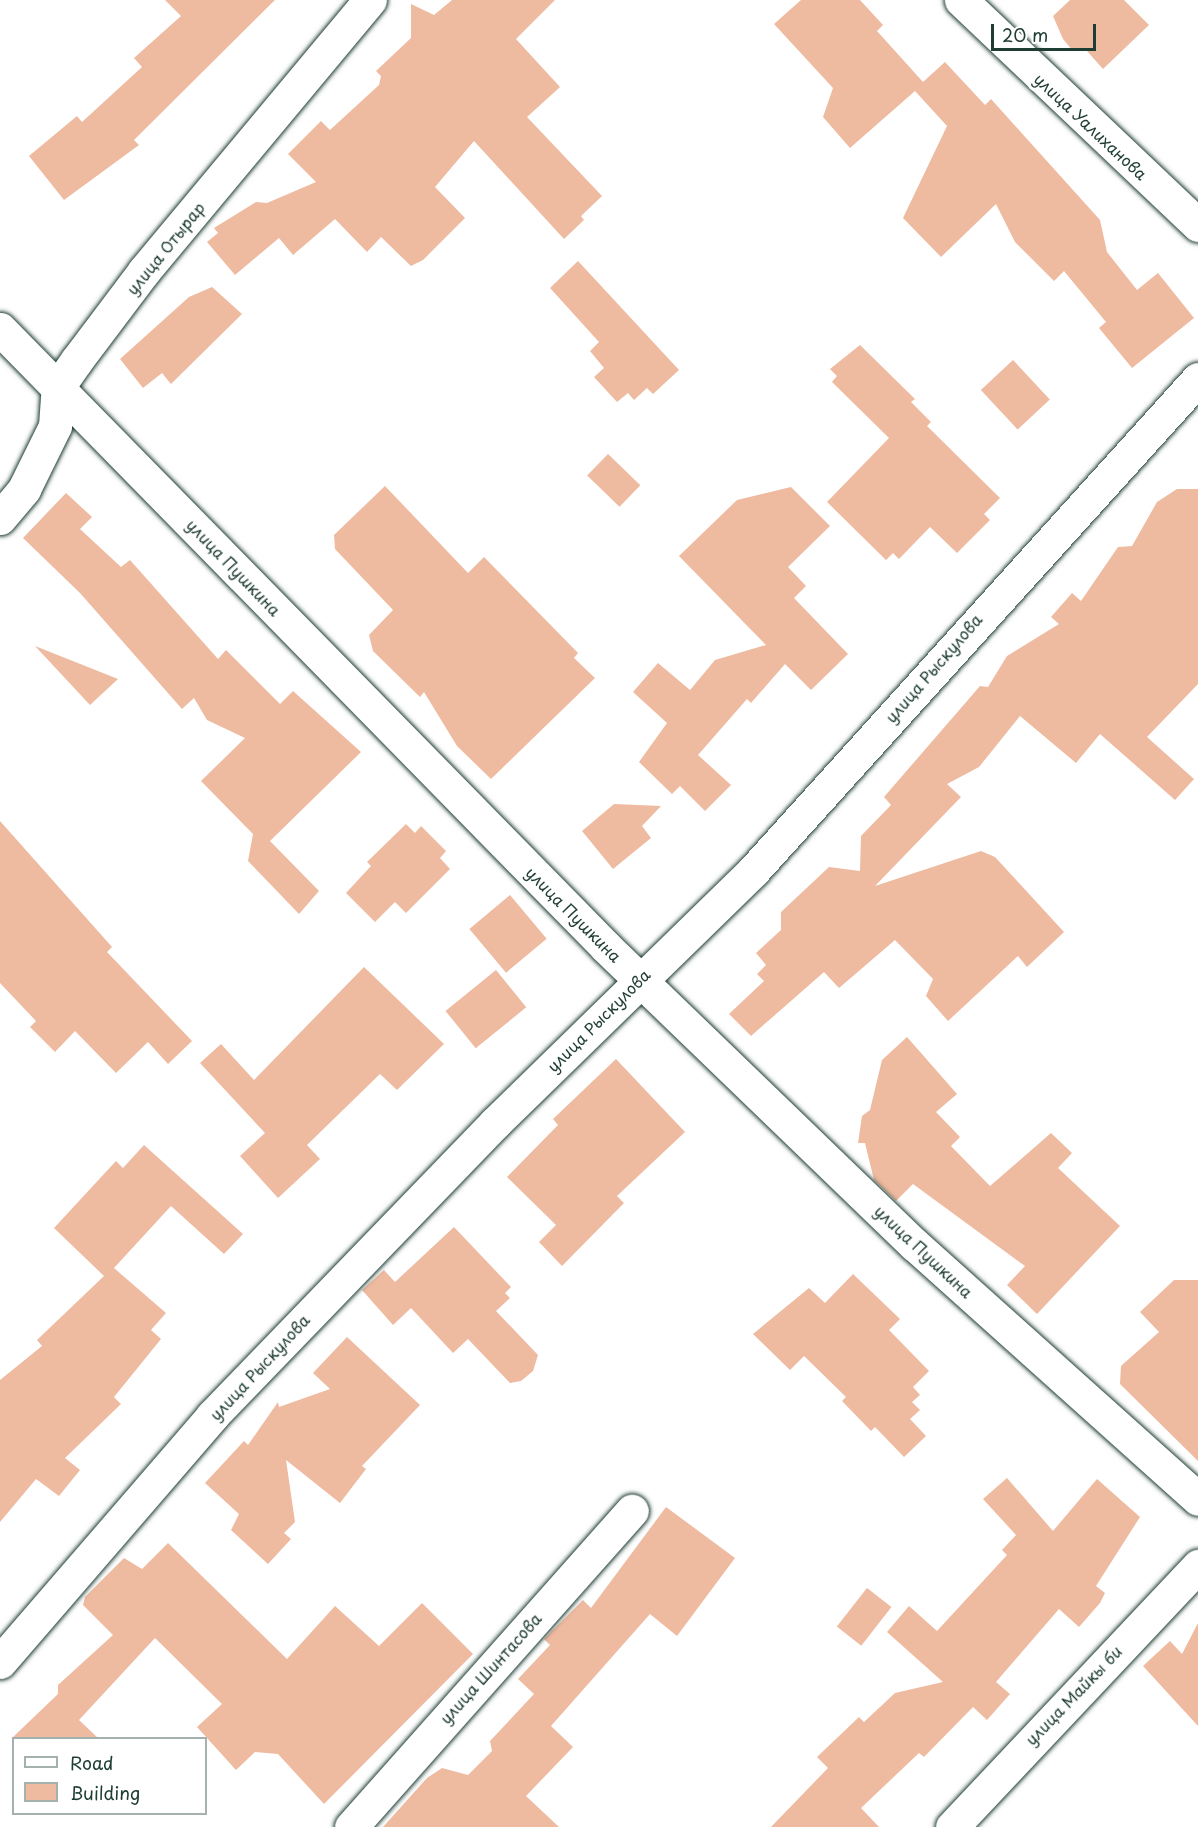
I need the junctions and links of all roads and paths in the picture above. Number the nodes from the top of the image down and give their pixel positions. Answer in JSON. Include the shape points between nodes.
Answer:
{"nodes":[{"id":1,"x":370,"y":0,"type":"edge"},
{"id":2,"x":961,"y":0,"type":"edge"},
{"id":3,"x":1198,"y":225,"type":"edge"},
{"id":4,"x":0,"y":329,"type":"edge"},
{"id":5,"x":1198,"y":379,"type":"edge"},
{"id":6,"x":58,"y":387,"type":"junction"},
{"id":7,"x":0,"y":518,"type":"edge"},
{"id":8,"x":639,"y":978,"type":"junction"},
{"id":9,"x":1198,"y":1499,"type":"edge"},
{"id":10,"x":632,"y":1511,"type":"dead end"},
{"id":11,"x":1198,"y":1566,"type":"edge"},
{"id":12,"x":0,"y":1662,"type":"edge"},
{"id":13,"x":351,"y":1827,"type":"edge"},
{"id":14,"x":952,"y":1827,"type":"edge"}],
"edges":[{"from":1,"to":6,"type":"street","name":"улица Отырар","via":[[144,271]]},
{"from":2,"to":3,"type":"street","name":"улица Уалиханова"},
{"from":4,"to":6,"type":"street","name":"улица Пушкина"},
{"from":5,"to":8,"type":"street","name":"улица Рыскулова","via":[[1071,513],[839,780]]},
{"from":6,"to":7,"type":"street","via":[[55,426],[24,489]]},
{"from":6,"to":8,"type":"street","name":"улица Пушкина"},
{"from":8,"to":9,"type":"street","name":"улица Пушкина","via":[[915,1245]]},
{"from":8,"to":12,"type":"street","name":"улица Рыскулова","via":[[212,1416]]},
{"from":10,"to":13,"type":"street","name":"улица Шинтасова"},
{"from":11,"to":14,"type":"street","name":"улица Майкы би"}]}
